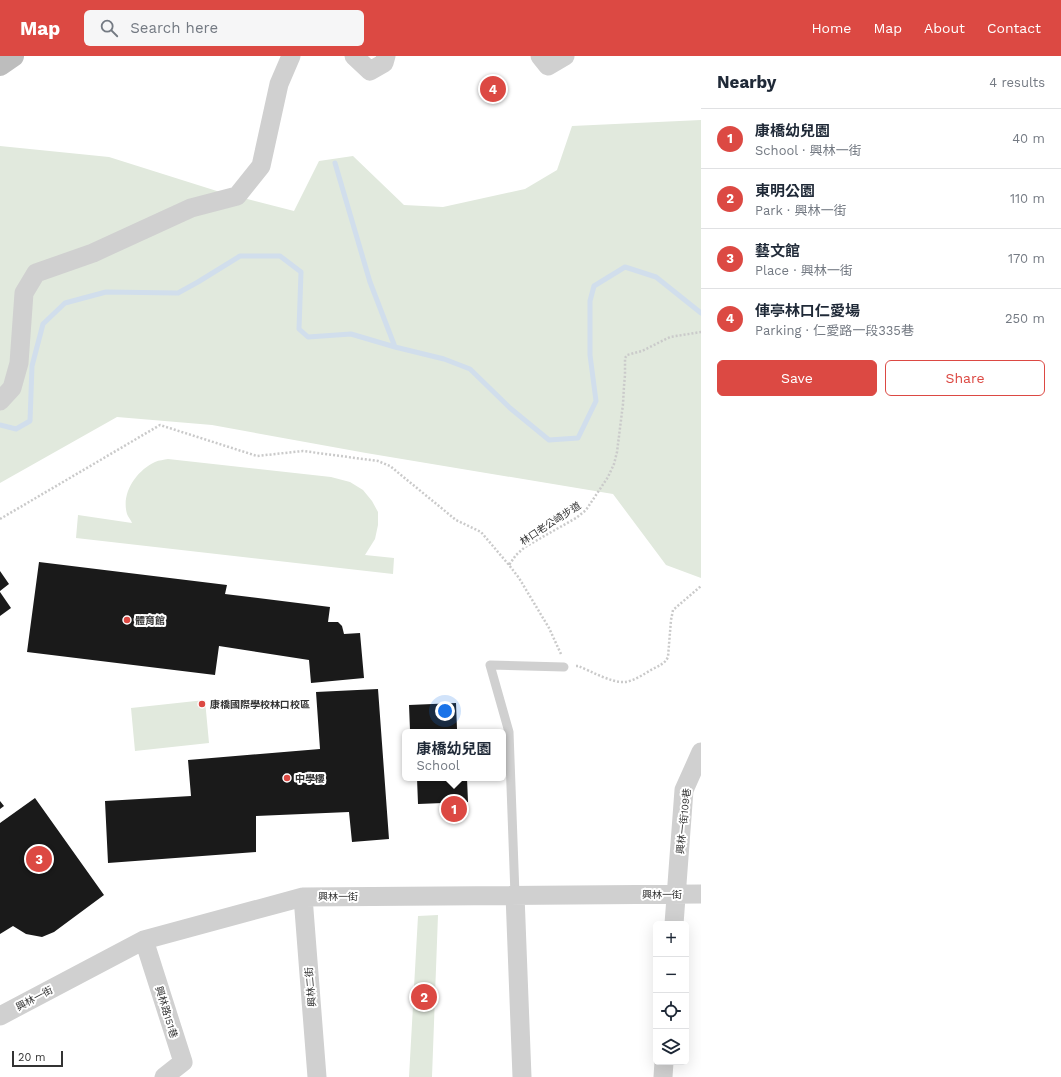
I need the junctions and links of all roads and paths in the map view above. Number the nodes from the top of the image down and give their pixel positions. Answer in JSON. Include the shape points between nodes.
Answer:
{"nodes":[{"id":1,"x":13,"y":56,"type":"edge"},
{"id":2,"x":290,"y":56,"type":"edge"},
{"id":3,"x":354,"y":56,"type":"edge"},
{"id":4,"x":386,"y":56,"type":"edge"},
{"id":5,"x":540,"y":56,"type":"edge"},
{"id":6,"x":565,"y":56,"type":"edge"},
{"id":7,"x":0,"y":65,"type":"edge"},
{"id":8,"x":701,"y":332,"type":"edge"},
{"id":9,"x":0,"y":401,"type":"edge"},
{"id":10,"x":0,"y":519,"type":"edge"},
{"id":11,"x":509,"y":565,"type":"junction"},
{"id":12,"x":701,"y":586,"type":"edge"},
{"id":13,"x":564,"y":667,"type":"junction"},
{"id":14,"x":701,"y":752,"type":"edge"},
{"id":15,"x":676,"y":894,"type":"junction"},
{"id":16,"x":701,"y":894,"type":"edge"},
{"id":17,"x":516,"y":895,"type":"junction"},
{"id":18,"x":303,"y":897,"type":"junction"},
{"id":19,"x":674,"y":921,"type":"edge"},
{"id":20,"x":144,"y":940,"type":"junction"},
{"id":21,"x":0,"y":1016,"type":"edge"},
{"id":22,"x":664,"y":1065,"type":"edge"},
{"id":23,"x":164,"y":1077,"type":"edge"},
{"id":24,"x":317,"y":1077,"type":"edge"},
{"id":25,"x":522,"y":1077,"type":"edge"},
{"id":26,"x":663,"y":1077,"type":"edge"}],
"edges":[{"from":1,"to":7,"type":"main road"},
{"from":2,"to":9,"type":"street","via":[[279,84],[261,166],[236,196],[191,208],[93,253],[36,273],[24,293],[19,363],[12,388]]},
{"from":3,"to":4,"type":"street","via":[[370,71],[384,63]]},
{"from":5,"to":6,"type":"street","via":[[548,66]]},
{"from":8,"to":11,"type":"path","name":"林口老公崎步道","via":[[670,337],[642,351],[627,355],[617,452],[608,477],[586,510],[526,547]]},
{"from":10,"to":11,"type":"path","via":[[160,425],[257,456],[303,451],[378,461],[390,466],[456,520],[480,532]]},
{"from":11,"to":13,"type":"path","via":[[520,578],[549,628],[561,652]]},
{"from":12,"to":13,"type":"path","via":[[672,610],[666,662],[626,682],[606,678],[578,666]]},
{"from":13,"to":17,"type":"lane","via":[[490,665],[509,732]]},
{"from":14,"to":15,"type":"street","name":"興林一街109巷","via":[[684,790]]},
{"from":15,"to":16,"type":"street","name":"興林一街"},
{"from":15,"to":17,"type":"street","name":"興林一街"},
{"from":15,"to":19,"type":"street","name":"興林一街109巷"},
{"from":17,"to":18,"type":"street","name":"興林一街"},
{"from":17,"to":25,"type":"street"},
{"from":18,"to":20,"type":"street","name":"興林一街"},
{"from":18,"to":24,"type":"street","name":"興林二街"},
{"from":20,"to":21,"type":"street","name":"興林一街"},
{"from":20,"to":23,"type":"street","name":"興林路151巷","via":[[183,1062]]},
{"from":22,"to":26,"type":"street"}]}
